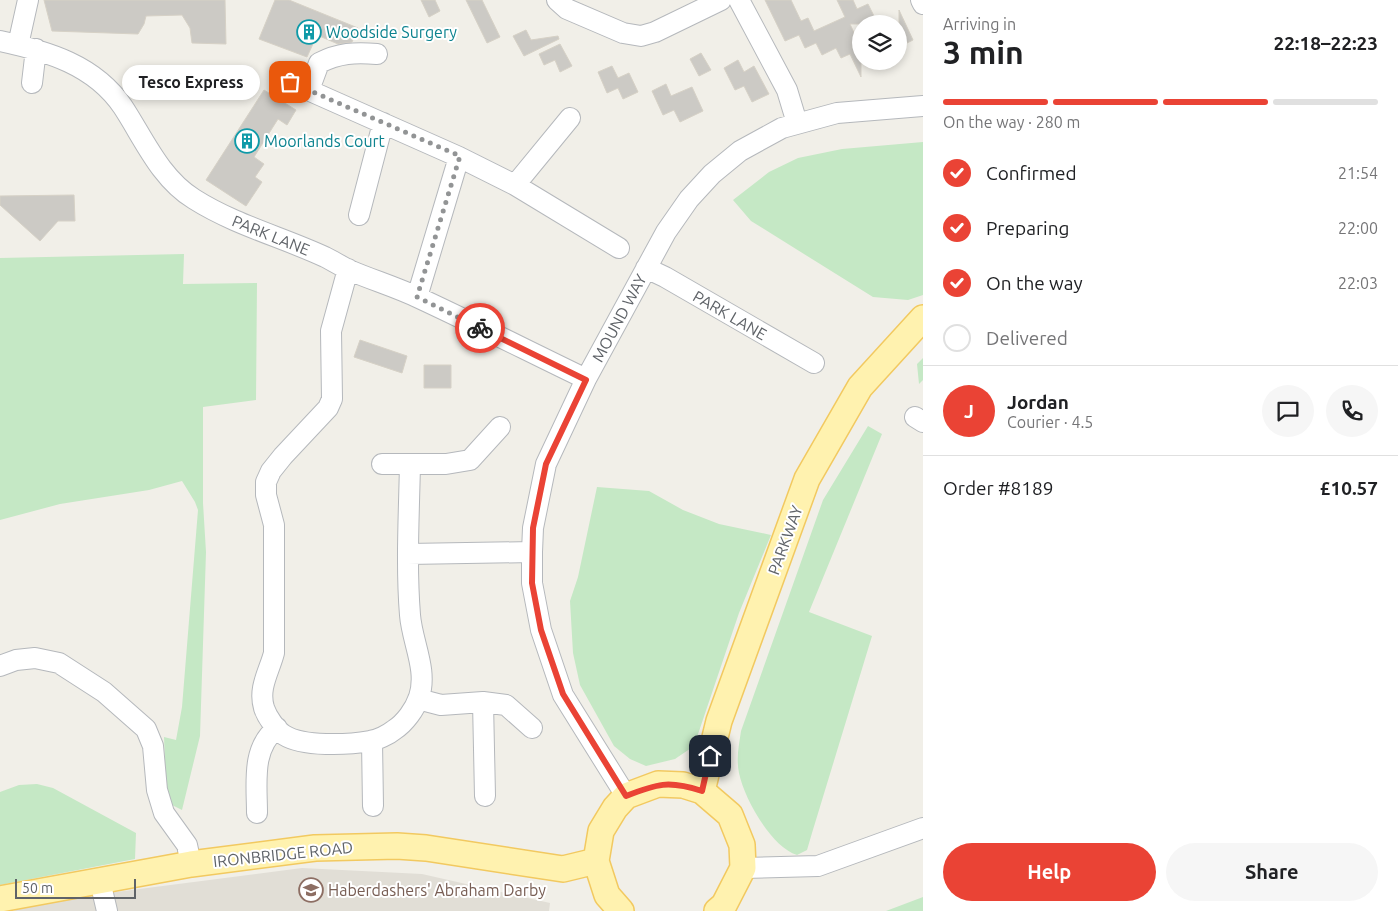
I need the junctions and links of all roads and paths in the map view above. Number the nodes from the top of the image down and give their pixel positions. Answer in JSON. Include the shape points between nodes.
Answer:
{"nodes":[{"id":1,"x":28,"y":0,"type":"edge"},
{"id":2,"x":557,"y":0,"type":"edge"},
{"id":3,"x":721,"y":0,"type":"edge"},
{"id":4,"x":739,"y":0,"type":"edge"},
{"id":5,"x":921,"y":0,"type":"edge"},
{"id":6,"x":923,"y":4,"type":"edge"},
{"id":7,"x":18,"y":45,"type":"edge"},
{"id":8,"x":376,"y":54,"type":"dead end"},
{"id":9,"x":290,"y":82,"type":"dead end"},
{"id":10,"x":32,"y":83,"type":"dead end"},
{"id":11,"x":309,"y":90,"type":"junction"},
{"id":12,"x":923,"y":106,"type":"edge"},
{"id":13,"x":570,"y":118,"type":"dead end"},
{"id":14,"x":383,"y":123,"type":"junction"},
{"id":15,"x":797,"y":123,"type":"junction"},
{"id":16,"x":460,"y":156,"type":"junction"},
{"id":17,"x":516,"y":185,"type":"junction"},
{"id":18,"x":359,"y":214,"type":"dead end"},
{"id":19,"x":619,"y":248,"type":"dead end"},
{"id":20,"x":646,"y":268,"type":"junction"},
{"id":21,"x":348,"y":269,"type":"junction"},
{"id":22,"x":417,"y":297,"type":"junction"},
{"id":23,"x":923,"y":318,"type":"edge"},
{"id":24,"x":814,"y":363,"type":"dead end"},
{"id":25,"x":586,"y":380,"type":"junction"},
{"id":26,"x":500,"y":427,"type":"dead end"},
{"id":27,"x":382,"y":464,"type":"dead end"},
{"id":28,"x":410,"y":464,"type":"junction"},
{"id":29,"x":532,"y":552,"type":"junction"},
{"id":30,"x":408,"y":554,"type":"junction"},
{"id":31,"x":0,"y":666,"type":"edge"},
{"id":32,"x":418,"y":699,"type":"junction"},
{"id":33,"x":483,"y":702,"type":"junction"},
{"id":34,"x":277,"y":728,"type":"junction"},
{"id":35,"x":532,"y":728,"type":"dead end"},
{"id":36,"x":372,"y":741,"type":"junction"},
{"id":37,"x":702,"y":791,"type":"junction"},
{"id":38,"x":485,"y":796,"type":"dead end"},
{"id":39,"x":626,"y":796,"type":"junction"},
{"id":40,"x":373,"y":806,"type":"dead end"},
{"id":41,"x":257,"y":813,"type":"dead end"},
{"id":42,"x":923,"y":828,"type":"edge"},
{"id":43,"x":596,"y":861,"type":"junction"},
{"id":44,"x":191,"y":864,"type":"junction"},
{"id":45,"x":743,"y":868,"type":"junction"},
{"id":46,"x":100,"y":881,"type":"junction"},
{"id":47,"x":0,"y":899,"type":"edge"},
{"id":48,"x":106,"y":911,"type":"edge"},
{"id":49,"x":622,"y":911,"type":"edge"},
{"id":50,"x":717,"y":911,"type":"edge"}],
"edges":[{"from":1,"to":7,"type":"street"},
{"from":2,"to":3,"type":"street","via":[[567,9],[623,33],[641,36]]},
{"from":4,"to":15,"type":"street","via":[[787,90]]},
{"from":5,"to":6,"type":"street"},
{"from":7,"to":10,"type":"street"},
{"from":7,"to":21,"type":"street","name":"PARK LANE","via":[[67,61],[110,90],[137,119],[138,133],[171,180],[192,198],[220,214]]},
{"from":8,"to":11,"type":"street","via":[[353,52],[332,56],[319,63]]},
{"from":9,"to":11,"type":"street"},
{"from":11,"to":14,"type":"street"},
{"from":12,"to":15,"type":"street","name":"MOUND WAY","via":[[838,113]]},
{"from":13,"to":17,"type":"street"},
{"from":14,"to":16,"type":"street"},
{"from":14,"to":18,"type":"street"},
{"from":15,"to":20,"type":"street","name":"MOUND WAY","via":[[751,145],[712,174],[678,213]]},
{"from":16,"to":17,"type":"street"},
{"from":16,"to":22,"type":"street"},
{"from":17,"to":19,"type":"street"},
{"from":20,"to":24,"type":"street","name":"PARK LANE"},
{"from":20,"to":25,"type":"street","name":"MOUND WAY"},
{"from":21,"to":22,"type":"street","name":"PARK LANE"},
{"from":21,"to":34,"type":"street","via":[[331,331],[332,399],[328,408],[271,471],[266,482],[274,525],[274,653],[262,693],[264,708]]},
{"from":22,"to":25,"type":"street","name":"PARK LANE"},
{"from":23,"to":37,"type":"main road","name":"PARKWAY","via":[[860,387],[806,479],[719,721]]},
{"from":25,"to":29,"type":"street","name":"MOUND WAY","via":[[546,464],[533,528]]},
{"from":26,"to":28,"type":"street","via":[[470,460]]},
{"from":27,"to":28,"type":"street"},
{"from":28,"to":30,"type":"street"},
{"from":29,"to":30,"type":"street"},
{"from":29,"to":39,"type":"street","name":"MOUND WAY","via":[[532,583],[541,630],[563,694]]},
{"from":30,"to":32,"type":"street","via":[[410,617],[420,666]]},
{"from":31,"to":44,"type":"street","via":[[35,658],[59,663],[104,692],[146,729],[153,746],[157,790],[164,813],[187,845]]},
{"from":32,"to":33,"type":"street","via":[[441,704]]},
{"from":32,"to":36,"type":"street","via":[[394,730]]},
{"from":33,"to":35,"type":"street","via":[[506,704]]},
{"from":33,"to":38,"type":"street"},
{"from":34,"to":36,"type":"street","via":[[284,735],[303,741]]},
{"from":34,"to":41,"type":"street","via":[[269,734],[256,763]]},
{"from":36,"to":40,"type":"street"},
{"from":37,"to":39,"type":"main road","via":[[683,785],[658,784]]},
{"from":37,"to":45,"type":"main road","via":[[730,815],[742,845]]},
{"from":39,"to":43,"type":"main road","via":[[601,831]]},
{"from":42,"to":45,"type":"street","via":[[818,866]]},
{"from":43,"to":44,"type":"main road","name":"IRONBRIDGE ROAD","via":[[563,869],[397,846],[315,848]]},
{"from":43,"to":49,"type":"main road","via":[[607,895]]},
{"from":44,"to":46,"type":"main road","name":"IRONBRIDGE ROAD"},
{"from":45,"to":50,"type":"main road","via":[[724,905]]},
{"from":46,"to":47,"type":"main road","name":"IRONBRIDGE ROAD"},
{"from":46,"to":48,"type":"street"}]}
